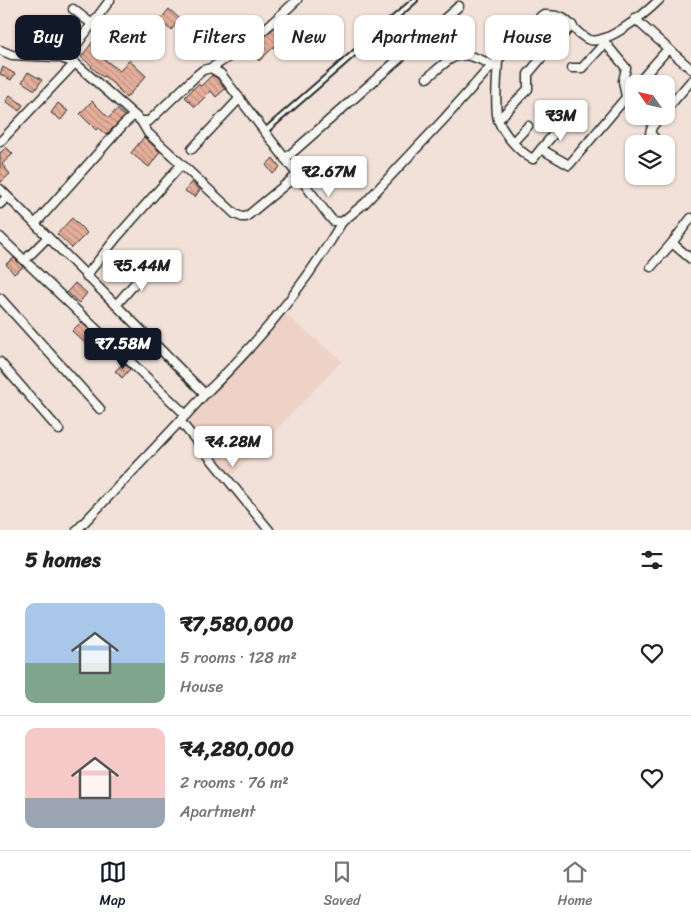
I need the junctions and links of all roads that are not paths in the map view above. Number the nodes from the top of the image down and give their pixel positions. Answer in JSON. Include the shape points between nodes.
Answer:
{"nodes":[{"id":1,"x":110,"y":0,"type":"edge"},
{"id":2,"x":297,"y":0,"type":"edge"},
{"id":3,"x":415,"y":0,"type":"edge"},
{"id":4,"x":659,"y":0,"type":"edge"},
{"id":5,"x":459,"y":6,"type":"dead end"},
{"id":6,"x":73,"y":9,"type":"dead end"},
{"id":7,"x":99,"y":15,"type":"edge"},
{"id":8,"x":636,"y":19,"type":"junction"},
{"id":9,"x":91,"y":23,"type":"edge"},
{"id":10,"x":91,"y":25,"type":"edge"},
{"id":11,"x":572,"y":25,"type":"junction"},
{"id":12,"x":81,"y":39,"type":"edge"},
{"id":13,"x":604,"y":41,"type":"junction"},
{"id":14,"x":668,"y":49,"type":"junction"},
{"id":15,"x":0,"y":50,"type":"edge"},
{"id":16,"x":15,"y":54,"type":"edge"},
{"id":17,"x":68,"y":60,"type":"edge"},
{"id":18,"x":75,"y":63,"type":"junction"},
{"id":19,"x":495,"y":63,"type":"junction"},
{"id":20,"x":211,"y":68,"type":"junction"},
{"id":21,"x":572,"y":68,"type":"dead end"},
{"id":22,"x":691,"y":70,"type":"edge"},
{"id":23,"x":645,"y":75,"type":"edge"},
{"id":24,"x":427,"y":78,"type":"dead end"},
{"id":25,"x":691,"y":81,"type":"edge"},
{"id":26,"x":625,"y":92,"type":"edge"},
{"id":27,"x":240,"y":98,"type":"junction"},
{"id":28,"x":625,"y":98,"type":"edge"},
{"id":29,"x":675,"y":100,"type":"edge"},
{"id":30,"x":134,"y":115,"type":"junction"},
{"id":31,"x":498,"y":120,"type":"junction"},
{"id":32,"x":141,"y":121,"type":"junction"},
{"id":33,"x":564,"y":122,"type":"dead end"},
{"id":34,"x":528,"y":126,"type":"dead end"},
{"id":35,"x":264,"y":132,"type":"junction"},
{"id":36,"x":0,"y":142,"type":"edge"},
{"id":37,"x":513,"y":142,"type":"junction"},
{"id":38,"x":541,"y":148,"type":"junction"},
{"id":39,"x":192,"y":149,"type":"dead end"},
{"id":40,"x":285,"y":159,"type":"junction"},
{"id":41,"x":181,"y":165,"type":"junction"},
{"id":42,"x":297,"y":175,"type":"junction"},
{"id":43,"x":0,"y":189,"type":"edge"},
{"id":44,"x":8,"y":197,"type":"junction"},
{"id":45,"x":0,"y":204,"type":"edge"},
{"id":46,"x":691,"y":218,"type":"edge"},
{"id":47,"x":342,"y":222,"type":"junction"},
{"id":48,"x":35,"y":224,"type":"junction"},
{"id":49,"x":0,"y":237,"type":"edge"},
{"id":50,"x":48,"y":237,"type":"junction"},
{"id":51,"x":672,"y":243,"type":"junction"},
{"id":52,"x":691,"y":258,"type":"edge"},
{"id":53,"x":24,"y":260,"type":"junction"},
{"id":54,"x":152,"y":264,"type":"dead end"},
{"id":55,"x":651,"y":267,"type":"dead end"},
{"id":56,"x":86,"y":276,"type":"junction"},
{"id":57,"x":0,"y":298,"type":"edge"},
{"id":58,"x":116,"y":305,"type":"junction"},
{"id":59,"x":0,"y":362,"type":"edge"},
{"id":60,"x":205,"y":394,"type":"junction"},
{"id":61,"x":100,"y":409,"type":"dead end"},
{"id":62,"x":183,"y":418,"type":"junction"},
{"id":63,"x":59,"y":430,"type":"dead end"},
{"id":64,"x":77,"y":530,"type":"edge"},
{"id":65,"x":269,"y":530,"type":"edge"}],
"edges":[{"from":1,"to":7,"type":"street"},
{"from":2,"to":20,"type":"street","via":[[266,29]]},
{"from":3,"to":35,"type":"lane"},
{"from":4,"to":8,"type":"street"},
{"from":5,"to":40,"type":"street"},
{"from":6,"to":9,"type":"street"},
{"from":8,"to":13,"type":"street"},
{"from":8,"to":14,"type":"street"},
{"from":10,"to":12,"type":"street"},
{"from":11,"to":13,"type":"street","via":[[588,40]]},
{"from":11,"to":19,"type":"street","via":[[558,15],[542,15]]},
{"from":11,"to":31,"type":"street","via":[[528,74],[528,89]]},
{"from":13,"to":21,"type":"street","via":[[582,68]]},
{"from":13,"to":26,"type":"street","via":[[626,68]]},
{"from":14,"to":22,"type":"street"},
{"from":14,"to":23,"type":"street"},
{"from":15,"to":16,"type":"street"},
{"from":17,"to":18,"type":"street"},
{"from":18,"to":30,"type":"street"},
{"from":18,"to":36,"type":"street"},
{"from":19,"to":24,"type":"street","via":[[459,55]]},
{"from":19,"to":31,"type":"street"},
{"from":19,"to":47,"type":"street","via":[[365,203]]},
{"from":20,"to":27,"type":"street","via":[[221,74]]},
{"from":20,"to":32,"type":"street","via":[[197,75],[149,121]]},
{"from":25,"to":29,"type":"street"},
{"from":27,"to":35,"type":"street"},
{"from":27,"to":39,"type":"street"},
{"from":28,"to":38,"type":"street","via":[[568,166]]},
{"from":30,"to":32,"type":"street"},
{"from":30,"to":48,"type":"street"},
{"from":31,"to":37,"type":"street"},
{"from":32,"to":41,"type":"street","via":[[148,133]]},
{"from":33,"to":38,"type":"street"},
{"from":34,"to":37,"type":"street"},
{"from":35,"to":40,"type":"street"},
{"from":37,"to":38,"type":"street","via":[[533,159]]},
{"from":40,"to":42,"type":"street"},
{"from":41,"to":42,"type":"street","via":[[242,217]]},
{"from":41,"to":56,"type":"street"},
{"from":42,"to":47,"type":"street","via":[[332,221]]},
{"from":43,"to":44,"type":"street"},
{"from":44,"to":45,"type":"street"},
{"from":44,"to":48,"type":"street"},
{"from":46,"to":51,"type":"street"},
{"from":47,"to":60,"type":"street","via":[[284,308]]},
{"from":48,"to":50,"type":"street"},
{"from":49,"to":53,"type":"street"},
{"from":50,"to":53,"type":"street"},
{"from":50,"to":56,"type":"street"},
{"from":51,"to":52,"type":"street"},
{"from":51,"to":55,"type":"street"},
{"from":53,"to":62,"type":"street"},
{"from":54,"to":58,"type":"street"},
{"from":56,"to":58,"type":"street"},
{"from":57,"to":61,"type":"street"},
{"from":58,"to":60,"type":"street"},
{"from":59,"to":63,"type":"street"},
{"from":60,"to":62,"type":"street"},
{"from":62,"to":64,"type":"street"},
{"from":62,"to":65,"type":"street"}]}
